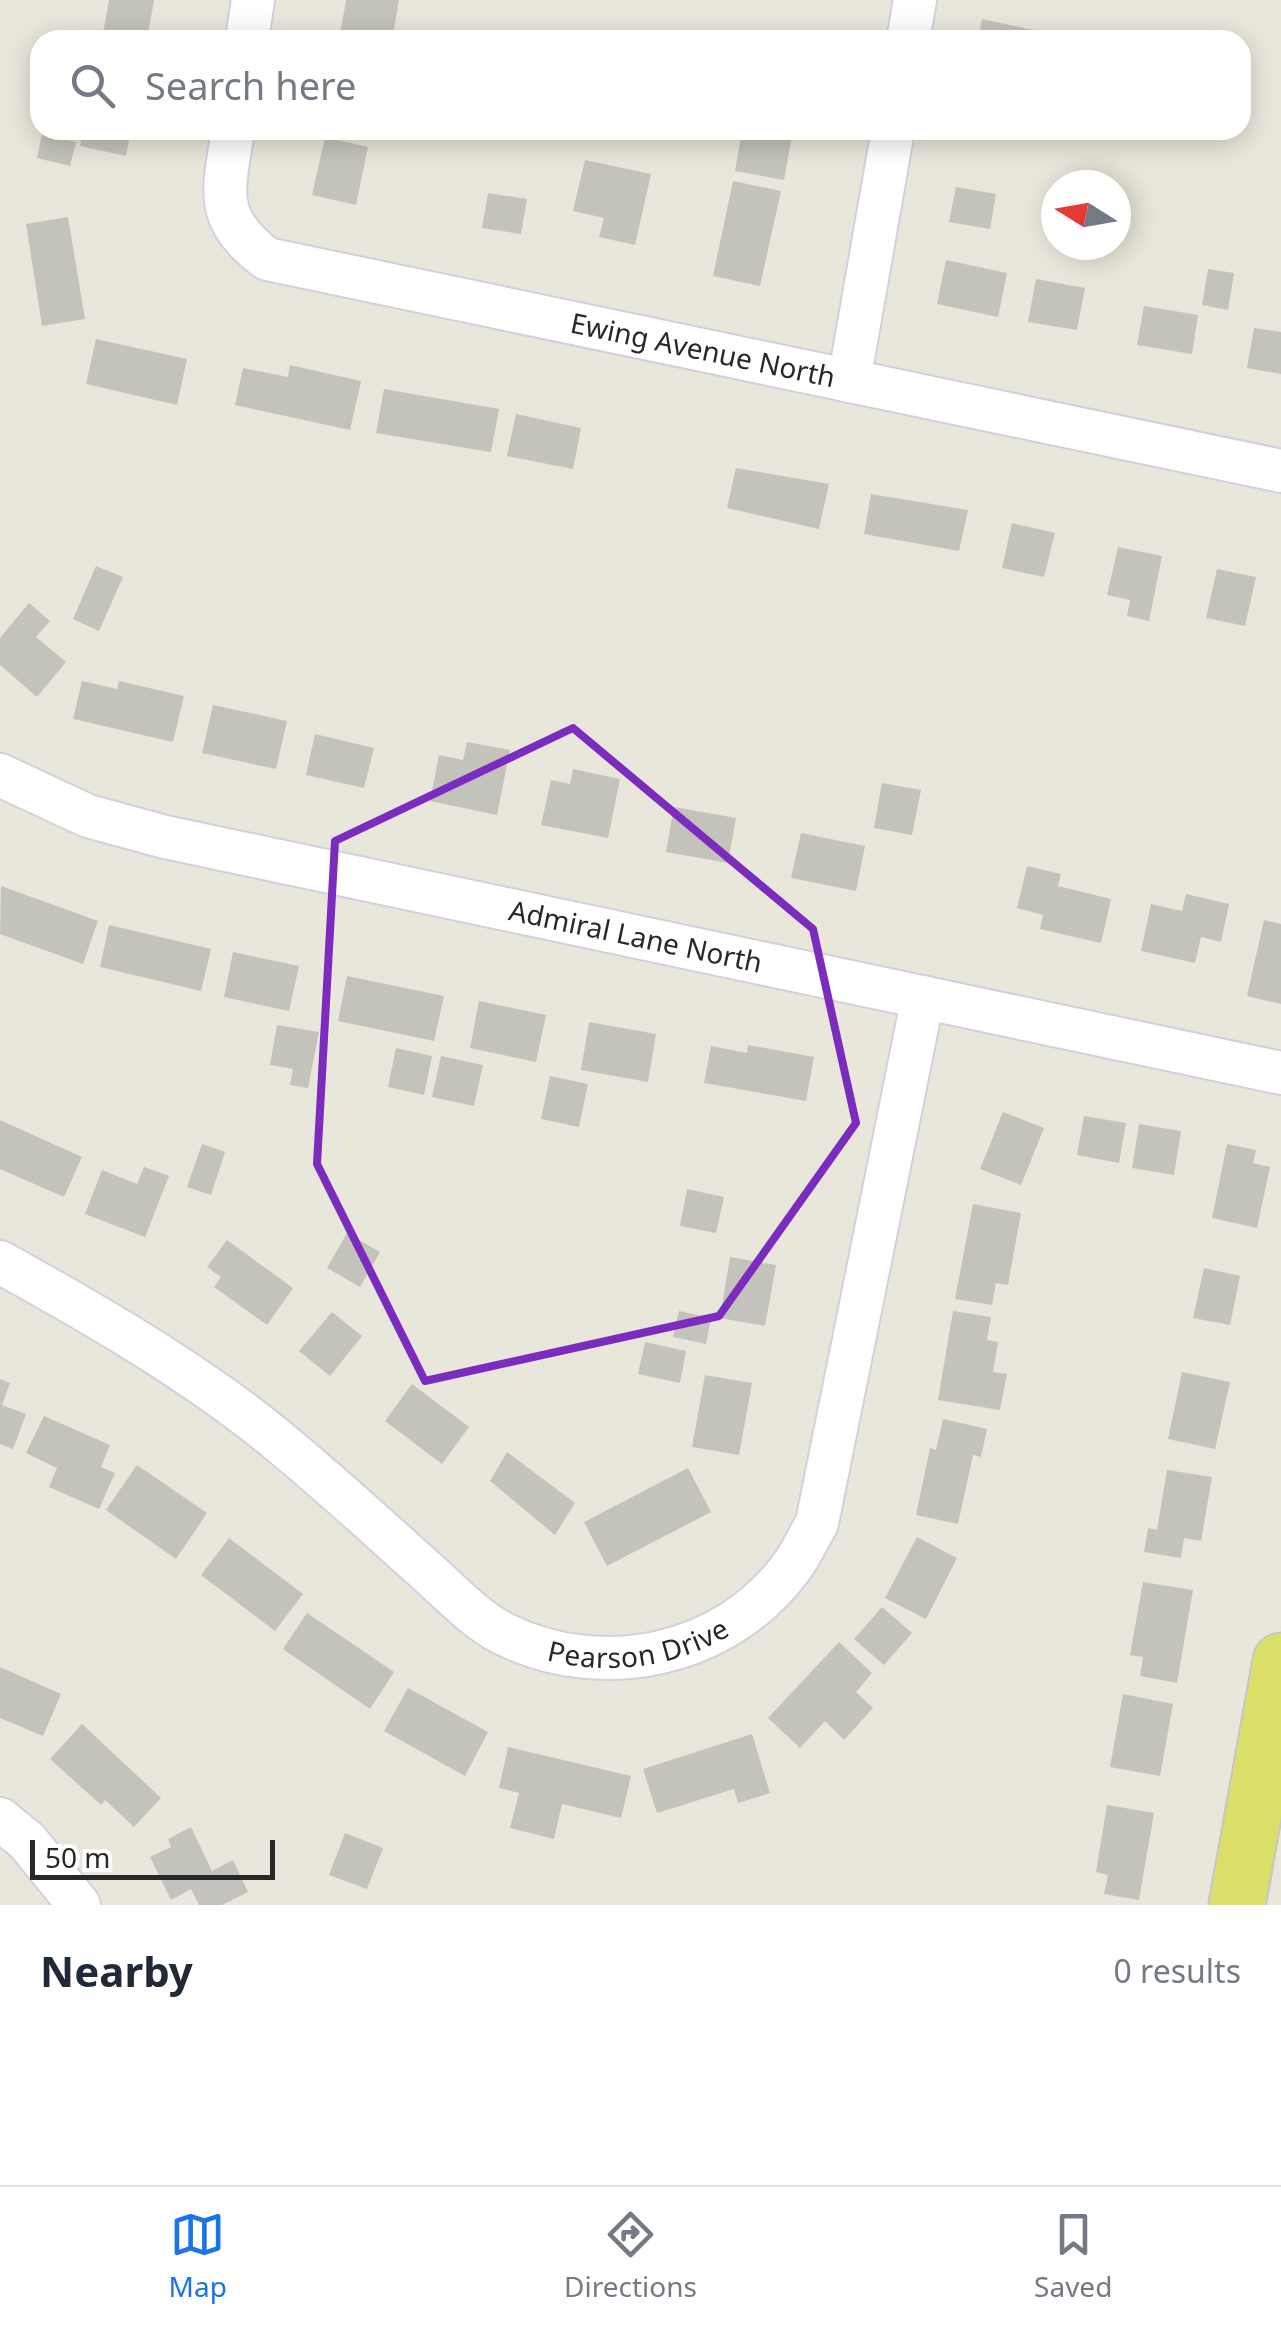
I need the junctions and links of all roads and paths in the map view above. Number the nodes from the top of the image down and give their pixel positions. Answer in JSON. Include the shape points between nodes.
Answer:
{"nodes":[{"id":1,"x":253,"y":0,"type":"edge"},
{"id":2,"x":915,"y":0,"type":"edge"},
{"id":3,"x":248,"y":30,"type":"edge"},
{"id":4,"x":910,"y":30,"type":"edge"},
{"id":5,"x":231,"y":140,"type":"edge"},
{"id":6,"x":891,"y":140,"type":"edge"},
{"id":7,"x":850,"y":381,"type":"junction"},
{"id":8,"x":1281,"y":471,"type":"edge"},
{"id":9,"x":0,"y":775,"type":"edge"},
{"id":10,"x":923,"y":996,"type":"junction"},
{"id":11,"x":1281,"y":1073,"type":"edge"},
{"id":12,"x":0,"y":1262,"type":"edge"},
{"id":13,"x":1281,"y":1662,"type":"edge"},
{"id":14,"x":0,"y":1819,"type":"edge"},
{"id":15,"x":79,"y":1905,"type":"edge"},
{"id":16,"x":1237,"y":1905,"type":"edge"}],
"edges":[{"from":1,"to":3,"type":"street"},
{"from":2,"to":4,"type":"street"},
{"from":5,"to":7,"type":"street","name":"Ewing Avenue North","via":[[222,193],[226,207],[244,242],[267,259]]},
{"from":6,"to":7,"type":"street"},
{"from":7,"to":8,"type":"street","name":"Ewing Avenue North"},
{"from":9,"to":10,"type":"street","name":"Admiral Lane North","via":[[88,816],[165,837]]},
{"from":10,"to":11,"type":"street","name":"Admiral Lane North"},
{"from":10,"to":12,"type":"street","name":"Pearson Drive","via":[[816,1523],[790,1569],[754,1607],[709,1637],[659,1654],[606,1659],[554,1652],[502,1633],[256,1423],[132,1336]]},
{"from":13,"to":16,"type":"main road"},
{"from":14,"to":15,"type":"street","via":[[27,1841]]}]}
